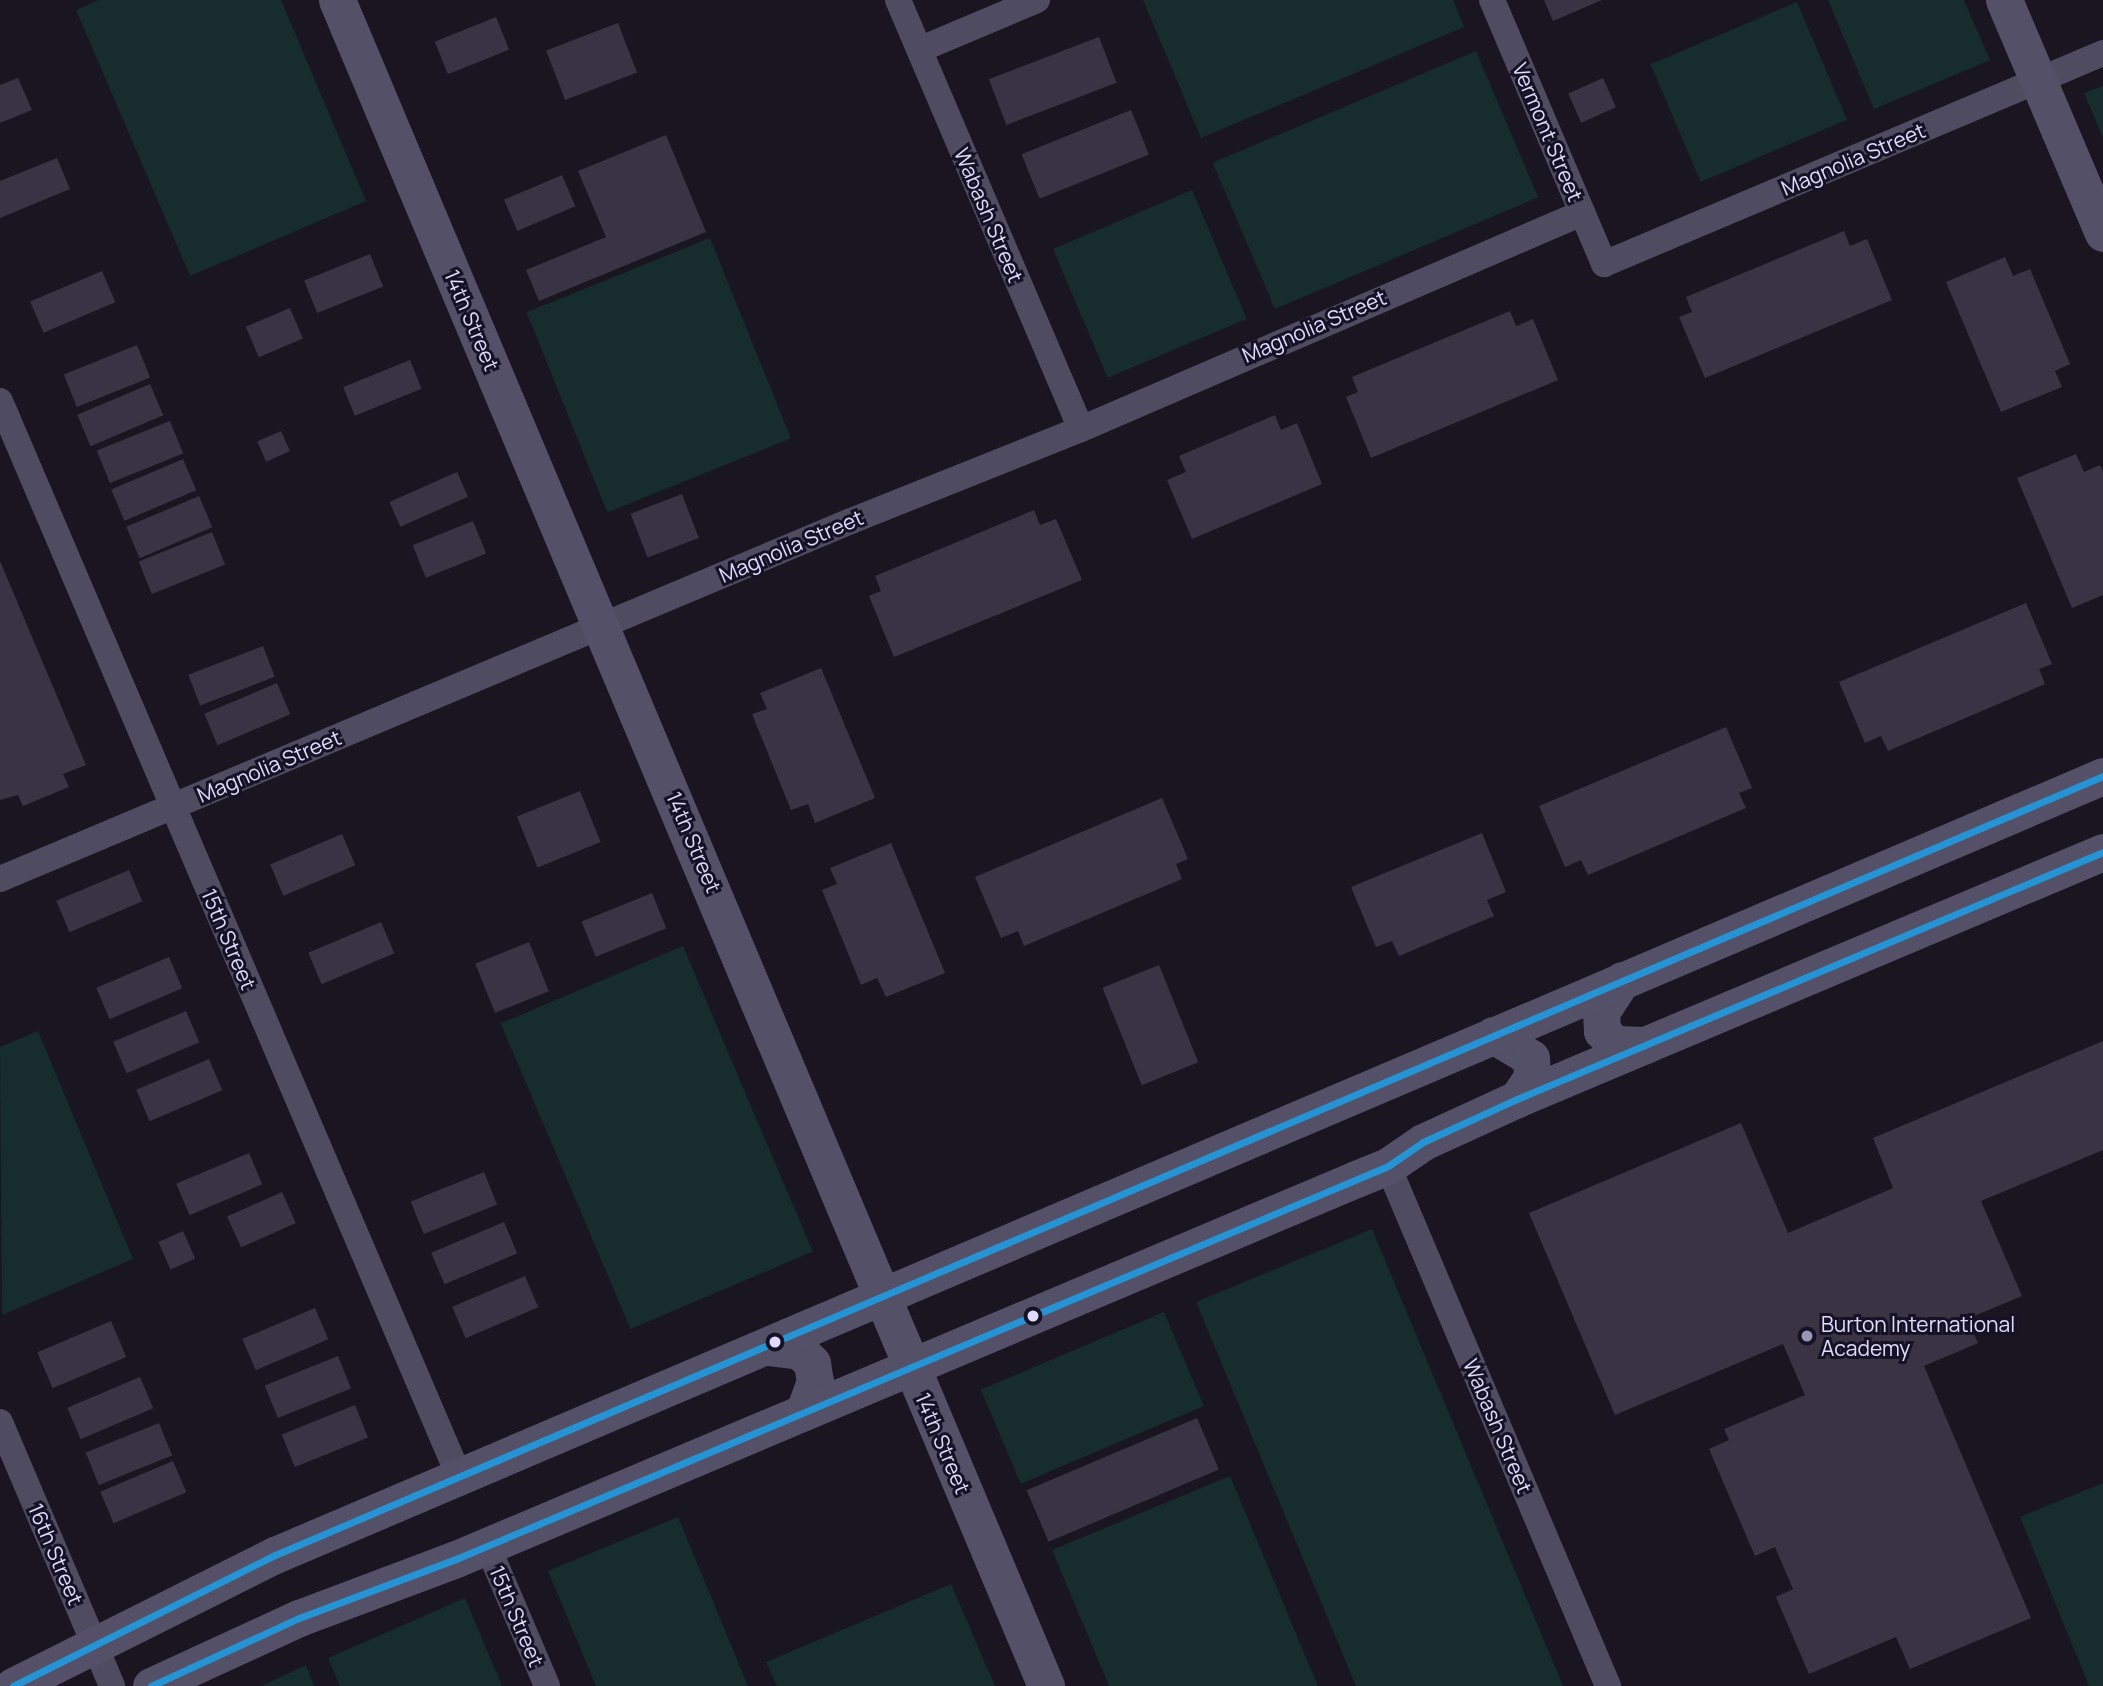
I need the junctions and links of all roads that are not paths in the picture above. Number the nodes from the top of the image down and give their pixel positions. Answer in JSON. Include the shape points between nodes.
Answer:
{"nodes":[{"id":1,"x":337,"y":0,"type":"edge"},
{"id":2,"x":898,"y":0,"type":"edge"},
{"id":3,"x":1037,"y":0,"type":"edge"},
{"id":4,"x":1492,"y":0,"type":"edge"},
{"id":5,"x":2004,"y":0,"type":"edge"},
{"id":6,"x":920,"y":49,"type":"junction"},
{"id":7,"x":2103,"y":53,"type":"edge"},
{"id":8,"x":2038,"y":80,"type":"junction"},
{"id":9,"x":1582,"y":212,"type":"junction"},
{"id":10,"x":2103,"y":233,"type":"edge"},
{"id":11,"x":1604,"y":264,"type":"joint"},
{"id":12,"x":0,"y":401,"type":"edge"},
{"id":13,"x":1081,"y":429,"type":"junction"},
{"id":14,"x":602,"y":626,"type":"junction"},
{"id":15,"x":2103,"y":776,"type":"edge"},
{"id":16,"x":172,"y":807,"type":"junction"},
{"id":17,"x":2103,"y":852,"type":"edge"},
{"id":18,"x":0,"y":879,"type":"edge"},
{"id":19,"x":1622,"y":980,"type":"junction"},
{"id":20,"x":1493,"y":1035,"type":"junction"},
{"id":21,"x":1646,"y":1045,"type":"junction"},
{"id":22,"x":1517,"y":1099,"type":"junction"},
{"id":23,"x":1388,"y":1166,"type":"junction"},
{"id":24,"x":881,"y":1296,"type":"junction"},
{"id":25,"x":768,"y":1348,"type":"junction"},
{"id":26,"x":911,"y":1367,"type":"junction"},
{"id":27,"x":804,"y":1412,"type":"junction"},
{"id":28,"x":0,"y":1422,"type":"edge"},
{"id":29,"x":459,"y":1476,"type":"junction"},
{"id":30,"x":487,"y":1545,"type":"junction"},
{"id":31,"x":94,"y":1644,"type":"junction"},
{"id":32,"x":13,"y":1686,"type":"edge"},
{"id":33,"x":112,"y":1686,"type":"edge"},
{"id":34,"x":151,"y":1686,"type":"edge"},
{"id":35,"x":547,"y":1686,"type":"edge"},
{"id":36,"x":1046,"y":1686,"type":"edge"},
{"id":37,"x":1608,"y":1686,"type":"edge"}],
"edges":[{"from":1,"to":14,"type":"main road","name":"14th Street"},
{"from":2,"to":6,"type":"street","name":"Wabash Street"},
{"from":3,"to":6,"type":"street"},
{"from":4,"to":9,"type":"street","name":"Vermont Street"},
{"from":5,"to":8,"type":"main road"},
{"from":6,"to":13,"type":"street","name":"Wabash Street"},
{"from":7,"to":8,"type":"street","name":"Magnolia Street"},
{"from":8,"to":10,"type":"main road"},
{"from":8,"to":11,"type":"street","name":"Magnolia Street"},
{"from":9,"to":11,"type":"street","name":"Vermont Street"},
{"from":9,"to":13,"type":"street","name":"Magnolia Street"},
{"from":12,"to":16,"type":"street","name":"15th Street"},
{"from":13,"to":14,"type":"street","name":"Magnolia Street"},
{"from":14,"to":16,"type":"street","name":"Magnolia Street"},
{"from":14,"to":24,"type":"main road","name":"14th Street"},
{"from":15,"to":19,"type":"main road"},
{"from":16,"to":18,"type":"street","name":"Magnolia Street"},
{"from":16,"to":29,"type":"street","name":"15th Street"},
{"from":17,"to":21,"type":"main road"},
{"from":19,"to":20,"type":"main road"},
{"from":19,"to":21,"type":"main road","via":[[1601,1012],[1602,1031],[1615,1044]]},
{"from":20,"to":22,"type":"main road","via":[[1531,1058],[1532,1077]]},
{"from":20,"to":24,"type":"main road"},
{"from":21,"to":22,"type":"main road"},
{"from":22,"to":23,"type":"main road","via":[[1423,1142]]},
{"from":23,"to":26,"type":"main road"},
{"from":23,"to":37,"type":"street","name":"Wabash Street"},
{"from":24,"to":25,"type":"main road"},
{"from":24,"to":26,"type":"main road","name":"14th Street"},
{"from":25,"to":27,"type":"main road","via":[[800,1351],[812,1363],[815,1381]]},
{"from":25,"to":29,"type":"main road"},
{"from":26,"to":27,"type":"main road"},
{"from":26,"to":36,"type":"main road","name":"14th Street"},
{"from":27,"to":30,"type":"main road"},
{"from":28,"to":31,"type":"street","name":"16th Street"},
{"from":29,"to":31,"type":"main road","via":[[275,1555]]},
{"from":30,"to":34,"type":"main road","via":[[299,1618]]},
{"from":30,"to":35,"type":"street","name":"15th Street"},
{"from":31,"to":32,"type":"main road"},
{"from":31,"to":33,"type":"street","name":"16th Street"}]}
